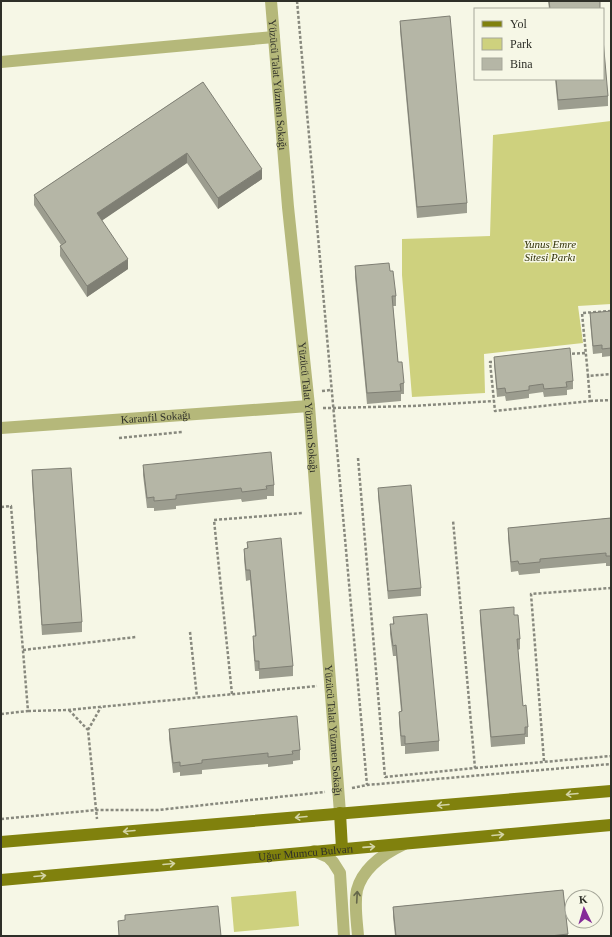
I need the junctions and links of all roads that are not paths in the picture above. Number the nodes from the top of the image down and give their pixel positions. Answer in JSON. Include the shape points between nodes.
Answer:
{"nodes":[{"id":1,"x":271,"y":1,"type":"edge"},
{"id":2,"x":274,"y":37,"type":"junction"},
{"id":3,"x":1,"y":62,"type":"edge"},
{"id":4,"x":309,"y":406,"type":"junction"},
{"id":5,"x":1,"y":428,"type":"edge"},
{"id":6,"x":611,"y":791,"type":"edge"},
{"id":7,"x":340,"y":813,"type":"junction"},
{"id":8,"x":611,"y":825,"type":"edge"},
{"id":9,"x":1,"y":842,"type":"edge"},
{"id":10,"x":404,"y":844,"type":"junction"},
{"id":11,"x":342,"y":849,"type":"junction"},
{"id":12,"x":314,"y":851,"type":"junction"},
{"id":13,"x":1,"y":880,"type":"edge"},
{"id":14,"x":344,"y":936,"type":"edge"},
{"id":15,"x":358,"y":936,"type":"edge"}],
"edges":[{"from":1,"to":2,"type":"street","name":"Yüzücü Talat Yüzmen Sokağı"},
{"from":2,"to":3,"type":"street"},
{"from":2,"to":4,"type":"street","name":"Yüzücü Talat Yüzmen Sokağı","via":[[288,207]]},
{"from":4,"to":5,"type":"street","name":"Karanfil Sokağı"},
{"from":4,"to":7,"type":"street","name":"Yüzücü Talat Yüzmen Sokağı"},
{"from":6,"to":7,"type":"main road","one_way":true},
{"from":7,"to":9,"type":"main road","one_way":true},
{"from":7,"to":11,"type":"main road"},
{"from":10,"to":8,"type":"main road","name":"Uğur Mumcu Bulvarı","one_way":true},
{"from":11,"to":10,"type":"main road","name":"Uğur Mumcu Bulvarı","one_way":true},
{"from":15,"to":10,"type":"street","one_way":true,"via":[[357,889],[375,862]]},
{"from":11,"to":12,"type":"main road","name":"Uğur Mumcu Bulvarı"},
{"from":13,"to":12,"type":"main road","name":"Uğur Mumcu Bulvarı","one_way":true},
{"from":12,"to":14,"type":"street","via":[[328,857],[340,873]]}]}
